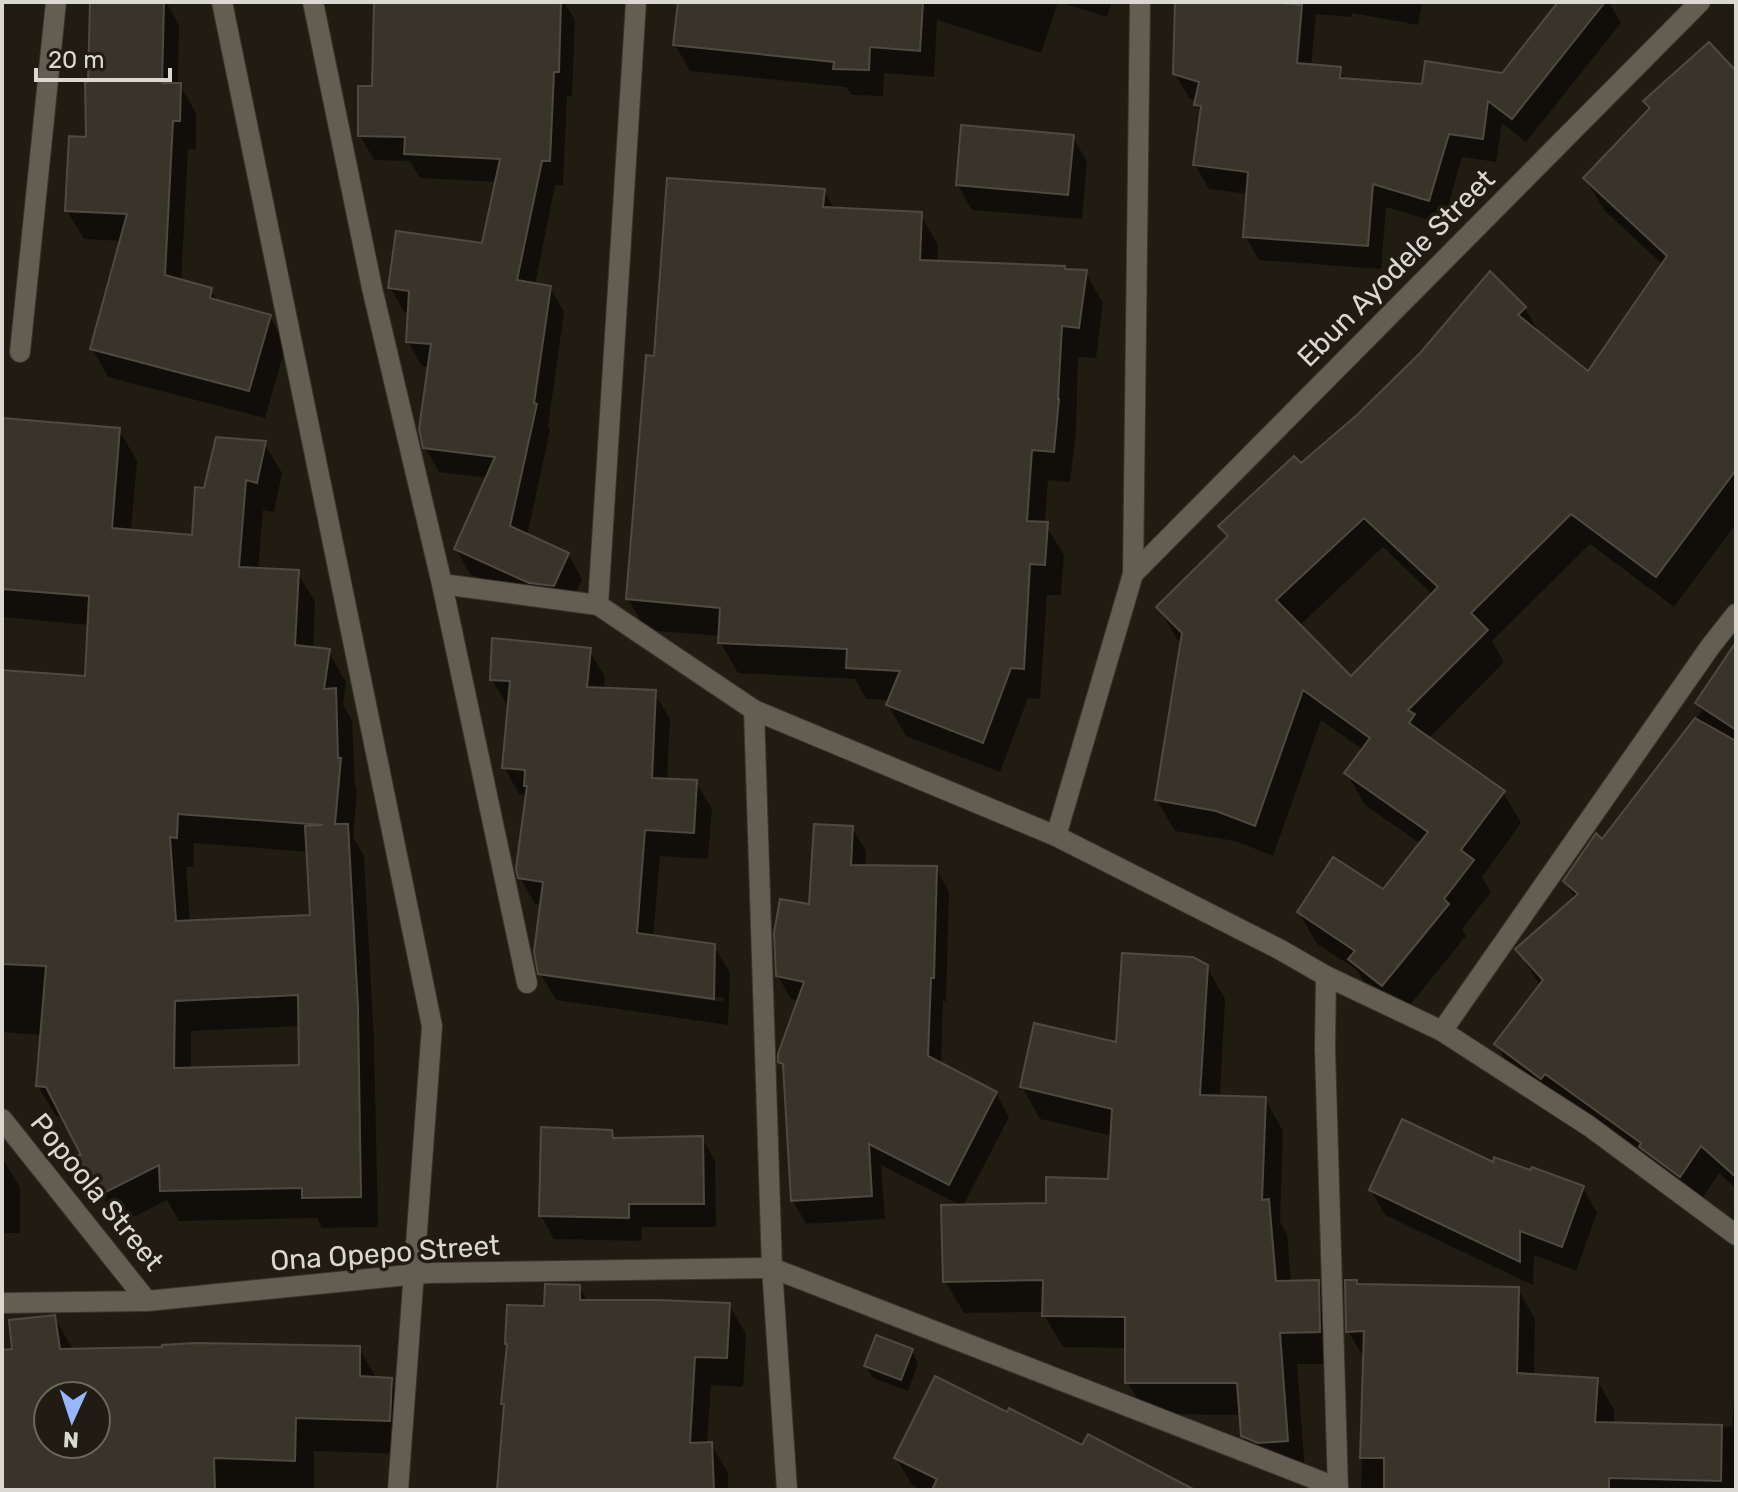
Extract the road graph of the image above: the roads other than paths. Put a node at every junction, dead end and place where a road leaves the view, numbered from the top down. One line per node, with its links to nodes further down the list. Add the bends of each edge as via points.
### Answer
1 (56, 2): 7 (street)
2 (222, 2): 20 (street, via 432,1026)
3 (313, 2): 9 (street, via 372,288)
4 (636, 2): 10 (street)
5 (1140, 2): 8 (street)
6 (1700, 2): 8 (street, Ebun Ayodele Street)
7 (20, 352)
8 (1133, 574): 13 (street)
9 (442, 584): 10 (street); 15 (street)
10 (598, 605): 12 (street)
11 (1736, 614): 16 (street)
12 (754, 710): 13 (street); 19 (street)
13 (1056, 836): 14 (street)
14 (1326, 976): 16 (street); 23 (street)
15 (527, 983)
16 (1442, 1031): 18 (street, via 1589,1126)
17 (2, 1119): 21 (street, Popoola Street)
18 (1736, 1235)
19 (772, 1268): 20 (street, Ona Opepo Street); 23 (street); 25 (street)
20 (421, 1274): 21 (street, Ona Opepo Street); 24 (street)
21 (147, 1301): 22 (street, Ona Opepo Street)
22 (2, 1303)
23 (1338, 1489)
24 (398, 1490)
25 (787, 1490)

